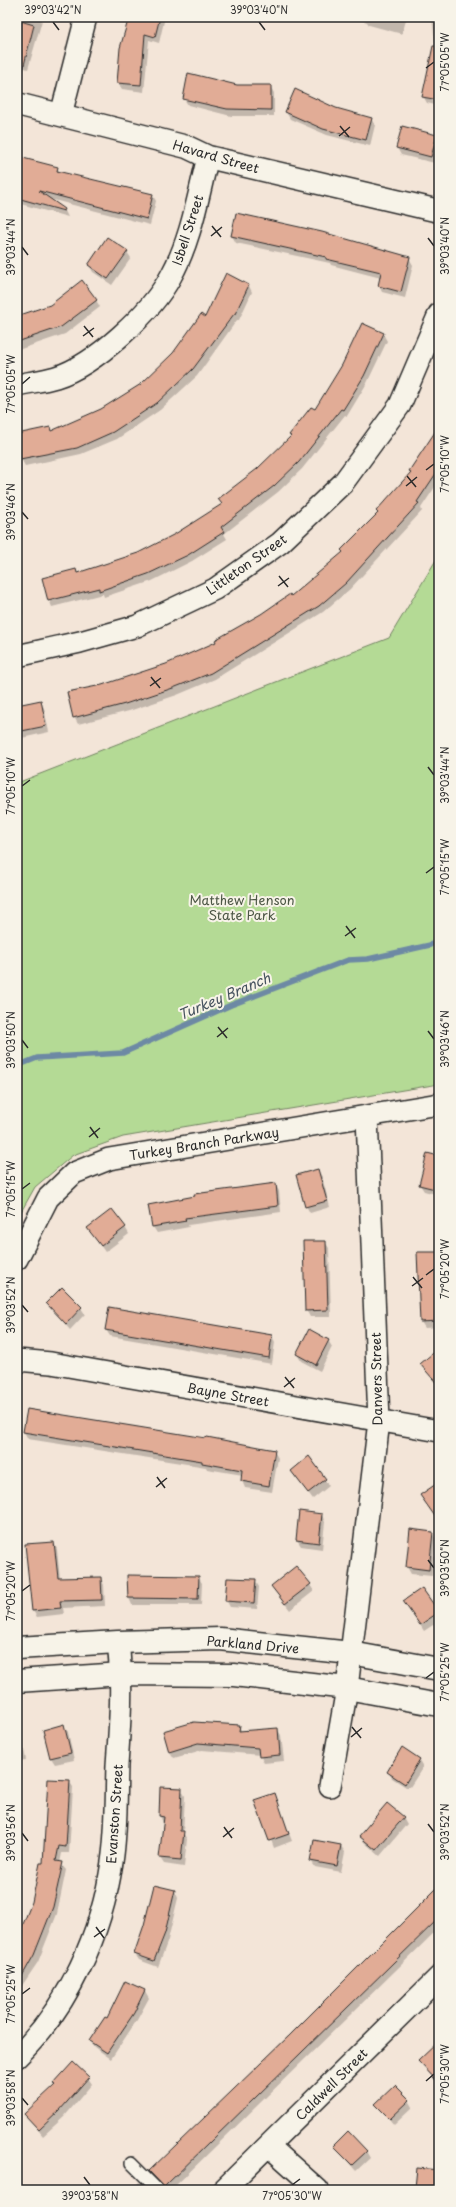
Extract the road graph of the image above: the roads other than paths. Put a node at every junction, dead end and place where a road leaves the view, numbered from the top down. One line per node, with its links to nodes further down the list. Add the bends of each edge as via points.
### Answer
1 (86, 17): 3 (street)
2 (17, 104): 3 (street, Havard Street)
3 (61, 115): 4 (street, Havard Street, via 187,147)
4 (208, 157): 5 (street, Havard Street); 7 (street, Isbell Street, via 188,234 171,276 147,311 100,354 57,377)
5 (439, 211)
6 (439, 314): 8 (street, Littleton Street, via 400,405 343,483 280,543 215,589 137,626)
7 (17, 385)
8 (17, 656)
9 (439, 1104): 10 (street, Turkey Branch Parkway)
10 (367, 1116): 11 (street, Turkey Branch Parkway, via 109,1158 74,1173 48,1198); 13 (street, Danvers Street)
11 (17, 1259)
12 (17, 1360): 13 (street, Bayne Street)
13 (379, 1421): 14 (street, Bayne Street); 17 (street, Danvers Street)
14 (439, 1430)
15 (118, 1642): 16 (street, Parkland Drive); 17 (street, Parkland Drive, via 220,1639); 19 (street, Evanston Street)
16 (17, 1648)
17 (351, 1653): 18 (street, Parkland Drive); 21 (street, Danvers Street)
18 (439, 1669)
19 (122, 1674): 20 (street); 21 (street, via 234,1675); 25 (street, Evanston Street, via 112,1862 96,1932 59,2005)
20 (17, 1681)
21 (347, 1688): 22 (street); 23 (street, Danvers Street)
22 (439, 1705)
23 (330, 1786)
24 (439, 1977): 26 (street, Caldwell Street)
25 (17, 2057)
26 (269, 2146): 29 (street, Caldwell Street); 30 (street)
27 (131, 2163): 28 (lane)
28 (158, 2190)
29 (223, 2190)
30 (318, 2190)

